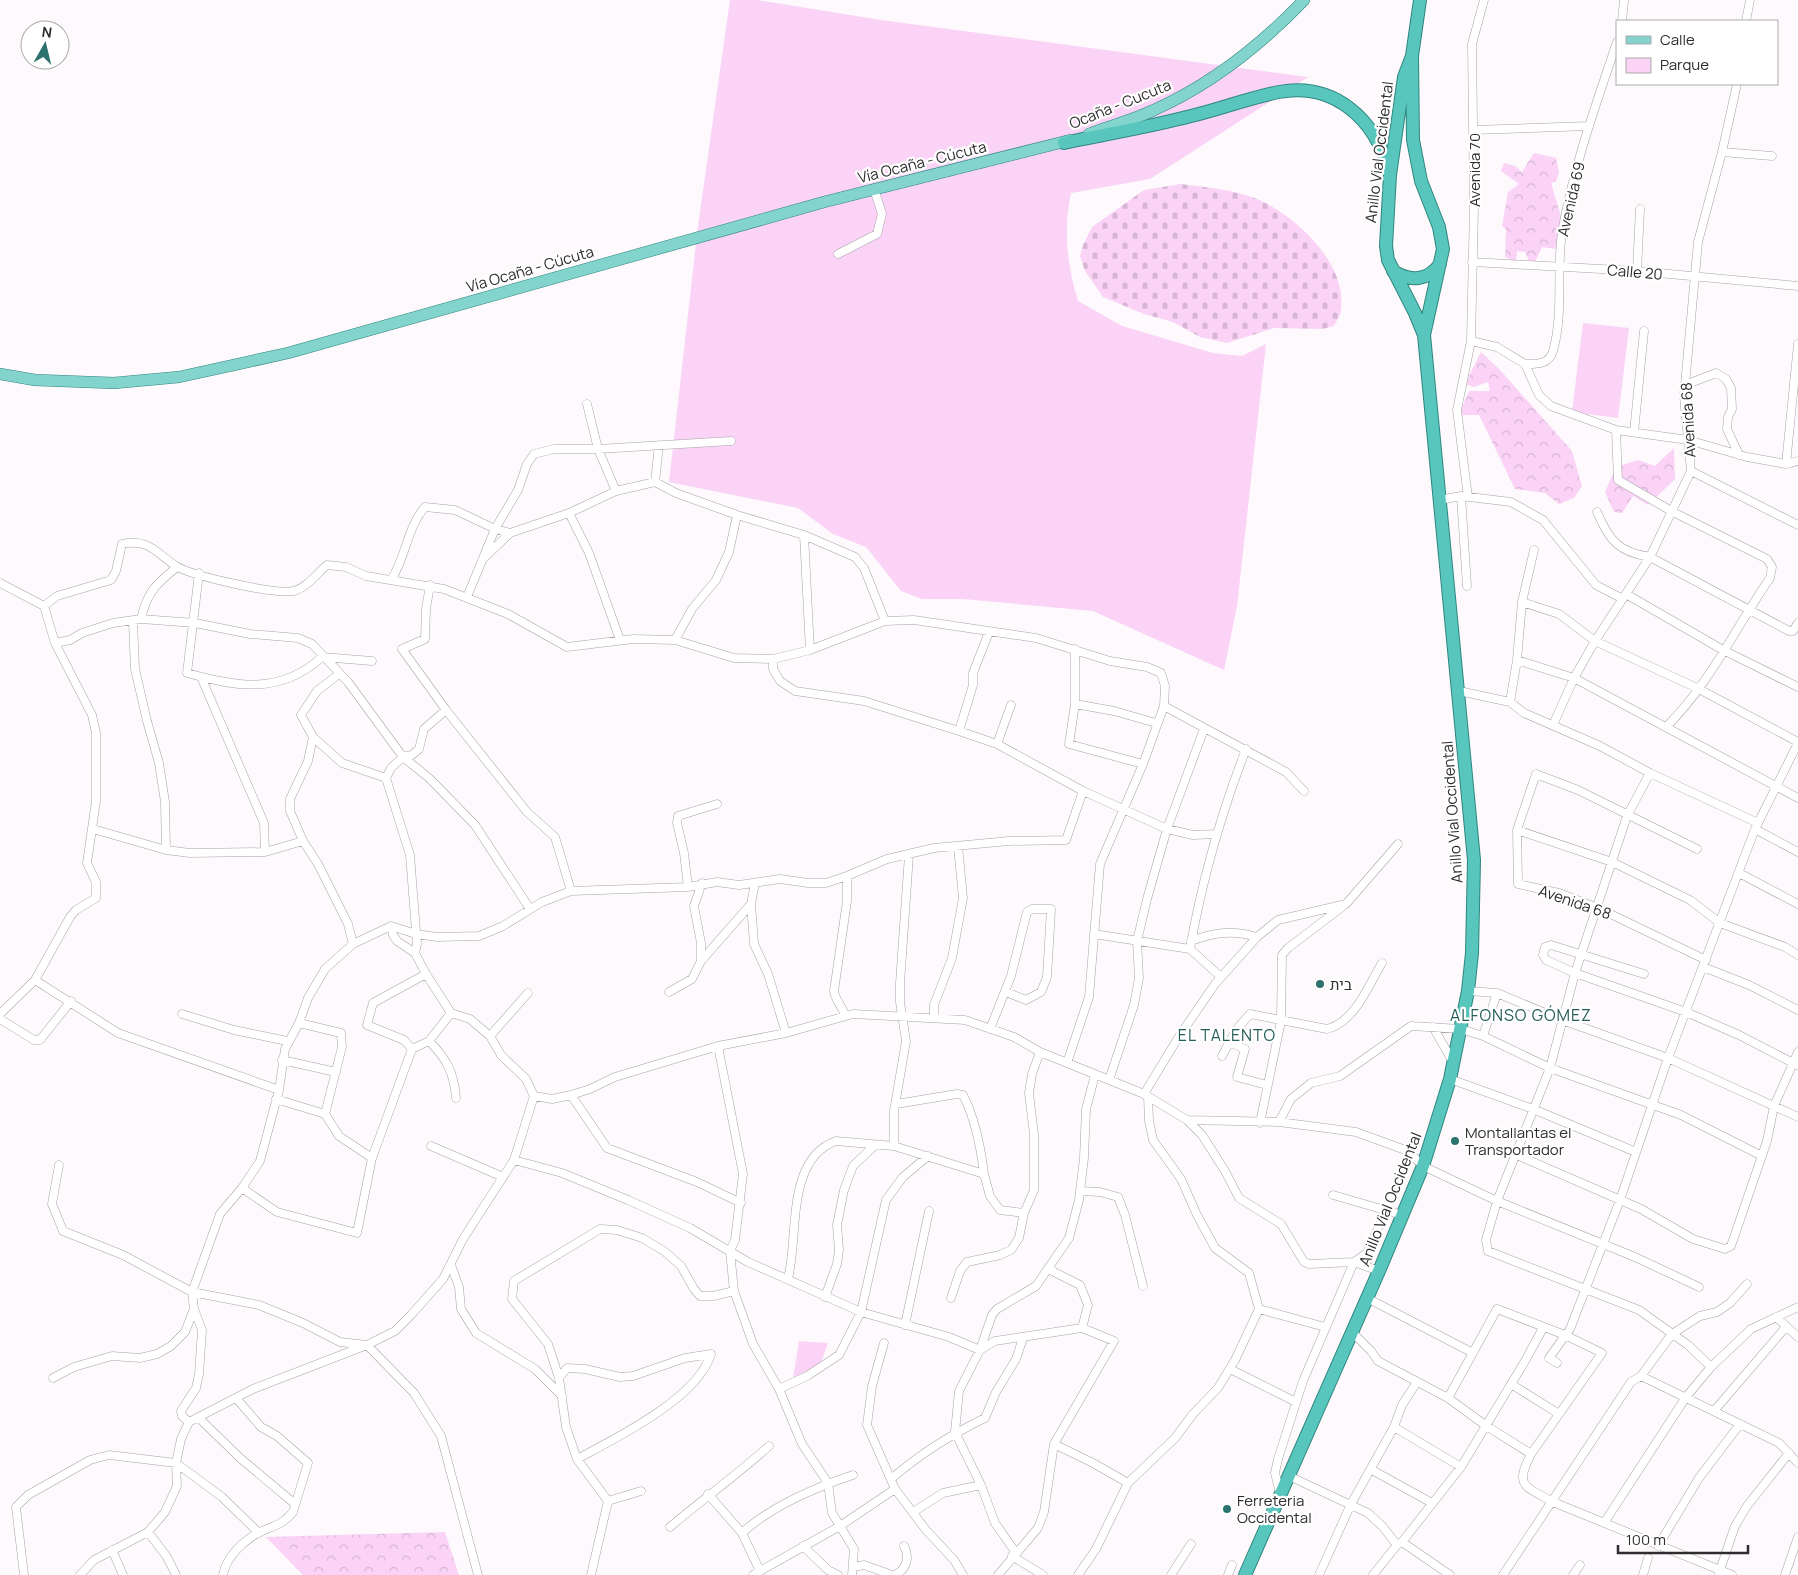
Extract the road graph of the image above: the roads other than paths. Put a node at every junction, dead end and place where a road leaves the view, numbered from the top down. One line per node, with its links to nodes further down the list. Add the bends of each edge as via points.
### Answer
1 (1304, 0): 13 (main road, Ocaña - Cucuta, via 1239,61 1204,84 1153,111)
2 (1420, 0): 9 (highway, Anillo Vial Occidental)
3 (1484, 0): 12 (street, Avenida 70, via 1473,38)
4 (1624, 0): 6 (street)
5 (1750, 0): 7 (street)
6 (1622, 20)
7 (1746, 20)
8 (1616, 45): 11 (street, Avenida 69)
9 (1412, 56): 16 (highway, Anillo Vial Occidental, via 1404,76); 20 (highway, Anillo Vial Occidental, via 1415,154 1421,182 1442,240)
10 (1738, 85): 14 (street, Avenida 68)
11 (1589, 126): 12 (street); 22 (street, Avenida 69, via 1562,234)
12 (1474, 130): 21 (street, Avenida 70)
13 (1064, 143): 16 (highway, via 1168,122 1280,92 1303,91 1324,95 1359,115 1383,148); 17 (main road, Vía Ocaña - Cúcuta)
14 (1722, 152): 15 (street); 25 (street, Avenida 68, via 1698,242)
15 (1772, 156)
16 (1390, 175): 23 (highway, Anillo Vial Occidental, via 1386,246)
17 (874, 189): 19 (street, via 882,214 877,234); 33 (main road, Vía Ocaña - Cúcuta, via 288,353 179,377 114,383 35,380)
18 (1640, 209): 24 (street)
19 (838, 254)
20 (1441, 262): 23 (highway, via 1428,275 1419,278 1401,276); 28 (highway, Anillo Vial Occidental)
21 (1472, 262): 22 (street, Calle 20); 29 (street, Avenida 70)
22 (1560, 266): 24 (street, Calle 20); 31 (street, Avenida 69, via 1553,352 1541,364)
23 (1393, 271): 28 (highway, Anillo Vial Occidental)
24 (1636, 271): 25 (street, Calle 20)
25 (1694, 277): 26 (street, Calle 20); 34 (street, Avenida 68)
26 (1798, 286)
27 (1644, 331): 37 (street)
28 (1424, 335): 49 (highway, Anillo Vial Occidental)
29 (1471, 341): 31 (street, via 1497,347); 48 (street, Avenida 70, via 1457,410)
30 (1798, 344): 32 (street)
31 (1524, 364): 36 (street, via 1539,395 1551,406)
32 (1797, 368): 44 (street)
33 (0, 374)
34 (1685, 385): 38 (street, Avenida 68); 42 (street, via 1716,373 1726,379 1733,399 1727,429)
35 (588, 404): 41 (street)
36 (1616, 430): 37 (street); 51 (street, via 1618,480)
37 (1634, 432): 38 (street)
38 (1688, 440): 42 (street); 45 (street, Avenida 68)
39 (731, 441): 40 (street)
40 (659, 444): 41 (street); 46 (street)
41 (598, 449): 47 (street); 55 (street, via 554,449 534,454)
42 (1739, 455): 44 (street)
43 (1798, 461): 44 (street)
44 (1786, 464)
45 (1691, 471): 51 (street, Avenida 68); 54 (street)
46 (655, 482): 47 (street); 53 (street)
47 (616, 491): 52 (street)
48 (1464, 496): 49 (street); 66 (street, Avenida 70); 67 (street, via 1511,502 1543,520 1596,585)
49 (1439, 500): 94 (highway, Anillo Vial Occidental)
50 (1597, 512): 59 (street, via 1607,536 1623,548)
51 (1673, 512): 59 (street, Avenida 68); 71 (street, via 1767,559 1772,567 1770,578)
52 (569, 513): 56 (street); 78 (street, via 589,552)
53 (737, 515): 57 (street); 79 (street, via 729,552 716,580 692,609)
54 (1798, 525)
55 (495, 529): 56 (street); 60 (street); 63 (street, via 455,510 425,507 418,515)
56 (510, 533): 60 (street)
57 (804, 534): 73 (street, via 855,557 864,568); 83 (street)
58 (1534, 550): 69 (street)
59 (1650, 557): 67 (street, Avenida 68); 71 (street)
60 (484, 558): 68 (street)
61 (177, 567): 62 (street); 70 (street, via 145,543 122,544 111,580 56,596); 72 (street, via 146,600)
62 (199, 574): 63 (street, via 232,583 292,591 305,587 327,565); 75 (street)
63 (391, 580): 65 (street)
64 (0, 583): 70 (street)
65 (430, 585): 68 (street); 99 (street, via 425,639 402,649)
66 (1467, 586)
67 (1624, 596): 80 (street, Avenida 68); 84 (street)
68 (467, 597): 78 (street, via 508,614 567,647)
69 (1522, 602): 80 (street, via 1558,614); 87 (street)
70 (44, 606): 81 (street)
71 (1748, 609): 76 (street, via 1788,631 1793,631); 84 (street)
72 (142, 619): 74 (street); 75 (street)
73 (885, 621): 77 (street, via 914,620); 83 (street)
74 (133, 622): 81 (street, via 113,623); 129 (street, via 135,668 165,802)
75 (194, 623): 85 (street, via 250,634 298,638 312,644); 90 (street, via 187,673)
76 (1798, 623)
77 (988, 632): 82 (street, via 1036,638); 104 (street, via 973,673 973,685)
78 (620, 640): 79 (street)
79 (674, 640): 86 (street, via 734,658)
80 (1595, 641): 91 (street, Avenida 68); 92 (street)
81 (55, 643): 121 (street, via 92,715 96,733 96,801)
82 (1075, 649): 96 (street); 98 (street, via 1161,673 1165,686)
83 (810, 650): 86 (street)
84 (1723, 650): 92 (street); 93 (street)
85 (322, 657): 88 (street); 89 (street); 90 (street, via 293,676 256,686)
86 (773, 659): 104 (street, via 773,669 780,681 795,690 864,701)
87 (1517, 660): 91 (street); 95 (street)
88 (372, 661)
89 (339, 674): 105 (street, via 317,691 301,715); 109 (street)
90 (201, 677): 130 (street, via 264,823)
91 (1574, 678): 101 (street, Avenida 68); 103 (street)
92 (1697, 688): 103 (street); 106 (street)
93 (1798, 688)
94 (1459, 691): 95 (street); 164 (highway, Anillo Vial Occidental, via 1474,860)
95 (1510, 702): 101 (street, via 1524,713)
96 (1075, 704): 100 (street); 110 (street, via 1069,744)
97 (1011, 705): 107 (street)
98 (1164, 706): 100 (street); 102 (street)
99 (446, 710): 109 (street, via 424,729 419,749); 139 (street, via 527,812 555,838)
100 (1156, 723): 110 (street)
101 (1553, 725): 111 (street)
102 (1204, 728): 108 (street); 122 (street)
103 (1666, 728): 113 (street)
104 (959, 731): 107 (street)
105 (313, 737): 112 (street, via 342,763); 125 (street, via 308,761 290,799 290,810)
106 (1798, 742): 113 (street)
107 (997, 744): 114 (street)
108 (1246, 749): 115 (street, via 1286,772); 124 (street)
109 (403, 757): 112 (street); 144 (street, via 474,825)
110 (1143, 764): 118 (street)
111 (1650, 773): 119 (street); 120 (street)
112 (386, 778): 147 (street, via 410,855)
113 (1776, 787): 116 (street); 120 (street)
114 (1083, 791): 118 (street); 127 (street, via 1066,840)
115 (1304, 792)
116 (1798, 798)
117 (717, 804): 138 (street, via 678,816)
118 (1124, 810): 122 (street); 148 (street, via 1100,864)
119 (1628, 816): 123 (street, Avenida 68, via 1578,790 1536,774); 128 (street); 133 (street)
120 (1756, 826): 131 (street); 134 (street)
121 (92, 828): 129 (street); 163 (street, via 87,863 96,882 96,898 70,917)
122 (1166, 828): 124 (street, via 1193,835); 150 (street)
123 (1517, 830): 133 (street); 143 (street, Avenida 68, via 1518,884 1559,893)
124 (1217, 834): 152 (street)
125 (303, 841): 130 (street); 151 (street, via 348,924)
126 (1398, 844): 141 (street)
127 (958, 846): 132 (street); 177 (street, via 963,898 952,958 934,1005)
128 (1697, 849)
129 (166, 850): 130 (street, via 190,853)
130 (265, 852)
131 (1798, 852)
132 (909, 855): 135 (street, via 887,859); 176 (street, via 900,984)
133 (1612, 862): 143 (street); 145 (street, via 1690,900)
134 (1739, 873): 142 (street); 145 (street)
135 (847, 876): 137 (street, via 826,883 780,879); 175 (street, via 847,901 834,991)
136 (702, 883): 137 (street); 138 (street); 156 (street, via 694,906)
137 (755, 883): 140 (street)
138 (688, 887): 139 (street)
139 (571, 891): 144 (street)
140 (752, 904): 156 (street); 185 (street, via 754,944 768,974)
141 (1346, 904): 149 (street, via 1278,920); 180 (street, via 1282,955)
142 (1798, 904)
143 (1598, 908): 154 (street); 158 (street, Avenida 68)
144 (530, 909): 147 (street, via 504,926 479,936)
145 (1720, 923): 155 (street); 158 (street)
146 (391, 926): 147 (street); 151 (street); 153 (street, via 397,941)
147 (416, 934): 153 (street)
148 (1094, 934): 150 (street); 198 (street, via 1089,997)
149 (1258, 937): 152 (street, via 1240,932 1218,932); 162 (street)
150 (1137, 941): 152 (street); 205 (street, via 1139,978 1134,1005)
151 (352, 944): 181 (street, via 325,969 308,998)
152 (1190, 945): 162 (street)
153 (415, 953): 160 (street)
154 (1582, 955): 159 (street); 159 (street, via 1551,945 1545,948 1543,955 1546,960); 161 (street)
155 (1798, 955)
156 (701, 961): 165 (street, via 692,979)
157 (1382, 963): 180 (street, via 1349,1016 1338,1026 1327,1028)
158 (1705, 964): 170 (street, Avenida 68); 171 (street)
159 (1575, 973): 171 (street); 179 (street)
160 (426, 974): 172 (street); 192 (street, via 373,1003 366,1025 404,1040)
161 (1644, 974)
162 (1221, 977): 210 (street, via 1178,1038)
163 (35, 980): 169 (street); 173 (street)
164 (1468, 991): 168 (street); 184 (highway, Anillo Vial Occidental)
165 (669, 992)
166 (1006, 992): 166 (street, via 1027,912 1051,909 1047,977 1041,992 1026,1000); 183 (street)
167 (528, 993): 186 (street)
168 (1497, 993): 179 (street); 187 (street)
169 (71, 1001): 178 (street, via 40,1040 34,1040); 207 (street, via 118,1034)
170 (1798, 1010)
171 (1686, 1012): 196 (street); 200 (street)
172 (451, 1013): 186 (street, via 470,1020); 189 (street)
173 (0, 1014)
174 (182, 1014): 188 (street, via 234,1030)
175 (845, 1016): 176 (street); 185 (street)
176 (902, 1016): 177 (street); 213 (street, via 906,1041)
177 (934, 1018): 183 (street, via 965,1020)
178 (0, 1019)
179 (1562, 1020): 196 (street); 201 (street)
180 (1280, 1021): 190 (street, via 1250,1014); 206 (street)
181 (299, 1023): 188 (street); 202 (street, via 341,1033 342,1047)
182 (1433, 1027): 184 (street); 199 (street); 221 (street, via 1411,1026 1340,1076 1311,1083 1291,1099)
183 (990, 1029): 193 (street, via 1014,1037)
184 (1461, 1029): 187 (street); 199 (highway, Anillo Vial Occidental)
185 (786, 1034): 191 (street)
186 (490, 1036): 209 (street, via 501,1055 526,1079)
187 (1483, 1036): 201 (street)
188 (287, 1041): 197 (street)
189 (429, 1041): 192 (street); 211 (street, via 445,1057)
190 (1229, 1042): 195 (street); 206 (street, via 1245,1049 1237,1077)
191 (718, 1046): 208 (street, via 615,1076); 240 (street, via 724,1088 740,1151 743,1174)
192 (412, 1048): 229 (street)
193 (1040, 1052): 198 (street); 243 (street, via 1029,1093 1035,1158 1034,1190)
194 (1798, 1052): 200 (street)
195 (1222, 1056)
196 (1668, 1058): 214 (street); 215 (street)
197 (282, 1060): 202 (street); 207 (street)
198 (1067, 1063): 203 (street)
199 (1454, 1064): 204 (highway, Anillo Vial Occidental)
200 (1796, 1065): 214 (street)
201 (1550, 1068): 215 (street); 216 (street)
202 (336, 1072): 217 (street)
203 (1095, 1075): 205 (street); 236 (street, via 1086,1109)
204 (1450, 1079): 216 (street); 232 (highway, Anillo Vial Occidental)
205 (1109, 1080): 210 (street)
206 (1266, 1085): 220 (street)
207 (279, 1090): 212 (street)
208 (571, 1095): 209 (street, via 552,1099); 240 (street, via 607,1148 697,1182)
209 (534, 1096): 230 (street)
210 (1146, 1096): 219 (street); 262 (street, via 1153,1140 1181,1179 1215,1248 1249,1273)
211 (456, 1098)
212 (276, 1099): 217 (street); 235 (street, via 260,1160)
213 (896, 1104): 224 (street); 233 (street, via 963,1095)
214 (1774, 1106): 218 (street); 228 (street)
215 (1653, 1107): 225 (street); 228 (street, via 1681,1115)
216 (1533, 1109): 225 (street); 226 (street)
217 (324, 1114): 229 (street, via 339,1136)
218 (1798, 1117)
219 (1187, 1120): 220 (street); 247 (street, via 1202,1136 1240,1198 1282,1224 1304,1262)
220 (1260, 1122): 221 (street)
221 (1279, 1122): 232 (street, via 1356,1132 1408,1151)
222 (875, 1145): 224 (street); 251 (street, via 836,1141 827,1144 809,1166 798,1196); 258 (street, via 853,1166 844,1190 837,1225 837,1264)
223 (431, 1146): 234 (street)
224 (894, 1146): 227 (street)
225 (1636, 1152): 238 (street)
226 (1517, 1155): 238 (street); 239 (street)
227 (928, 1156): 233 (street); 264 (street, via 903,1177 886,1200)
228 (1762, 1156): 238 (street, via 1731,1246 1725,1249 1693,1239)
229 (372, 1158): 235 (street, via 357,1233 277,1212)
230 (514, 1160): 234 (street); 246 (street, via 562,1173 628,1200 690,1228)
231 (59, 1165): 257 (street, via 52,1204 63,1231 123,1255)
232 (1423, 1166): 239 (street); 244 (highway, Anillo Vial Occidental)
233 (984, 1174): 243 (street, via 990,1196 1000,1210)
234 (503, 1177): 248 (street, via 463,1239)
235 (242, 1188): 257 (street, via 220,1214)
236 (1081, 1192): 249 (street, via 1069,1238); 253 (street, via 1100,1192 1118,1197)
237 (1333, 1195): 241 (street)
238 (1620, 1200): 245 (street)
239 (1497, 1201): 245 (street); 255 (street, via 1486,1240 1488,1251)
240 (740, 1203): 246 (street, via 735,1240)
241 (1386, 1210): 244 (street); 247 (street, via 1367,1253)
242 (929, 1211): 266 (street)
243 (1024, 1214): 259 (street, via 1019,1238 1011,1250 967,1262 960,1271)
244 (1402, 1215): 250 (highway, Anillo Vial Occidental)
245 (1602, 1245): 254 (street); 255 (street)
246 (730, 1251): 251 (street); 256 (street)
247 (1354, 1262): 250 (street); 267 (street)
248 (452, 1265): 277 (street, via 395,1331); 289 (street, via 461,1309 476,1334 535,1369)
249 (1048, 1269): 268 (street, via 1080,1285 1088,1305); 278 (street, via 1036,1286 997,1309)
250 (1379, 1271): 260 (highway, Anillo Vial Occidental)
251 (788, 1278): 258 (street)
252 (1747, 1284): 272 (street, via 1730,1303 1716,1312 1700,1316)
253 (1143, 1286)
254 (1699, 1287)
255 (1586, 1288): 272 (street, via 1639,1310); 273 (street)
256 (734, 1291): 285 (street, via 700,1296 681,1266 664,1251 642,1238 617,1230 600,1229 514,1281 512,1299 548,1344); 288 (street, via 753,1344)
257 (192, 1292): 263 (street); 277 (street, via 259,1305 340,1342)
258 (824, 1297): 264 (street)
259 (951, 1298)
260 (1367, 1298): 271 (highway, Anillo Vial Occidental); 279 (street)
261 (1798, 1307): 265 (street)
262 (1259, 1309): 267 (street); 282 (street)
263 (194, 1310): 284 (street, via 184,1332 171,1346 157,1354 140,1358 112,1356 74,1367); 297 (street, via 202,1338 196,1388 181,1411)
264 (861, 1312): 266 (street); 288 (street, via 839,1355 808,1376)
265 (1776, 1317): 270 (street); 281 (street, via 1751,1329)
266 (905, 1325): 278 (street, via 949,1337)
267 (1325, 1327): 293 (street)
268 (1082, 1328): 274 (street); 302 (street, via 1114,1341)
269 (1543, 1328): 273 (street); 279 (street, via 1497,1309); 287 (street)
270 (1786, 1328): 275 (street); 294 (street)
271 (1352, 1332): 286 (street, via 1378,1361); 312 (highway, Anillo Vial Occidental)
272 (1672, 1334): 281 (street); 283 (street)
273 (1565, 1335): 280 (street, via 1549,1358); 295 (street, via 1602,1353)
274 (1023, 1338): 278 (street, via 995,1341); 301 (street, via 1016,1360 996,1392 985,1418)
275 (1798, 1338)
276 (884, 1343): 313 (street, via 872,1386 867,1425)
277 (367, 1345): 291 (street); 354 (street, via 414,1393 441,1436)
278 (980, 1350): 301 (street, via 960,1390)
279 (1473, 1352): 292 (street)
280 (1557, 1363)
281 (1711, 1367): 290 (street)
282 (1230, 1369): 293 (street); 315 (street, via 1175,1438)
283 (1641, 1376): 290 (street); 322 (street, via 1631,1382)
284 (53, 1378)
285 (560, 1378): 289 (street); 306 (street, via 567,1368 620,1377 633,1376 685,1358 711,1354 708,1364 690,1385 644,1422)
286 (1417, 1382): 292 (street); 300 (street, via 1402,1405)
287 (1511, 1384): 295 (street); 299 (street)
288 (779, 1389): 314 (street, via 802,1444)
289 (562, 1396): 306 (street, via 566,1427)
290 (1686, 1397): 294 (street); 327 (street)
291 (236, 1398): 296 (street); 324 (street, via 261,1427 277,1436 308,1463)
292 (1448, 1398): 299 (street)
293 (1296, 1402): 319 (street, via 1274,1473)
294 (1714, 1411): 298 (street)
295 (1559, 1414): 305 (street)
296 (199, 1418): 297 (street); 324 (street)
297 (189, 1422): 308 (street)
298 (1740, 1424): 304 (street, via 1779,1443); 338 (street, via 1699,1478)
299 (1485, 1425): 305 (street); 309 (street)
300 (1394, 1427): 309 (street); 310 (street)
301 (955, 1432): 313 (street); 316 (street)
302 (1054, 1444): 315 (street); 340 (street, via 1044,1512 1038,1528)
303 (769, 1446): 320 (street)
304 (1789, 1453): 307 (street); 346 (street, via 1735,1526)
305 (1531, 1454): 322 (street, via 1522,1472 1522,1481)
306 (577, 1459): 321 (street)
307 (1798, 1462)
308 (176, 1463): 330 (street, via 177,1486 165,1512); 331 (street, via 222,1497); 349 (street, via 109,1455 90,1460 28,1495 16,1507)
309 (1461, 1467): 323 (street)
310 (1372, 1470): 323 (street); 325 (street)
311 (853, 1475): 314 (street)
312 (1288, 1476): 319 (highway, Anillo Vial Occidental); 325 (street)
313 (891, 1479): 317 (street)
314 (828, 1483): 328 (street, via 832,1513); 332 (street, via 757,1519)
315 (1128, 1483): 361 (street, via 1096,1549)
316 (981, 1485): 326 (street, via 943,1493); 340 (street, via 995,1523)
317 (895, 1489): 326 (street); 328 (street)
318 (641, 1491): 321 (street)
319 (1280, 1493): 347 (highway, Anillo Vial Occidental)
320 (708, 1494): 329 (street); 332 (street)
321 (608, 1500): 355 (street)
322 (1553, 1502): 327 (street); 366 (street)
323 (1432, 1503): 334 (street)
324 (295, 1504): 331 (street, via 288,1519)
325 (1351, 1504): 334 (street, via 1368,1513); 364 (street)
326 (913, 1512): 358 (street)
327 (1604, 1523): 338 (street)
328 (840, 1526): 336 (street); 344 (street, via 854,1550)
329 (670, 1527)
330 (148, 1532): 339 (street); 352 (street)
331 (258, 1533): 353 (street, via 234,1552)
332 (742, 1533): 345 (street)
333 (1798, 1537): 370 (street)
334 (1399, 1543): 348 (street); 365 (street)
335 (1191, 1544): 362 (street)
336 (803, 1546): 345 (street); 356 (street, via 828,1570)
337 (904, 1546): 357 (street, via 908,1553 906,1565)
338 (1658, 1546): 346 (street)
339 (112, 1550): 350 (street, via 94,1560); 351 (street)
340 (1014, 1555): 359 (street); 360 (street)
341 (1648, 1558): 368 (street)
342 (1232, 1565): 363 (street)
343 (1580, 1565): 367 (street)
344 (852, 1571): 357 (street, via 864,1565)
345 (756, 1573)
346 (1719, 1573): 369 (street)
347 (1249, 1574)
348 (1444, 1574)
349 (24, 1575)
350 (80, 1575)
351 (123, 1575)
352 (176, 1575)
353 (223, 1575)
354 (478, 1575)
355 (591, 1575)
356 (838, 1575)
357 (894, 1575)
358 (963, 1575)
359 (998, 1575)
360 (1043, 1575)
361 (1078, 1575)
362 (1172, 1575)
363 (1228, 1575)
364 (1319, 1575)
365 (1373, 1575)
366 (1503, 1575)
367 (1573, 1575)
368 (1642, 1575)
369 (1732, 1575)
370 (1785, 1575)

